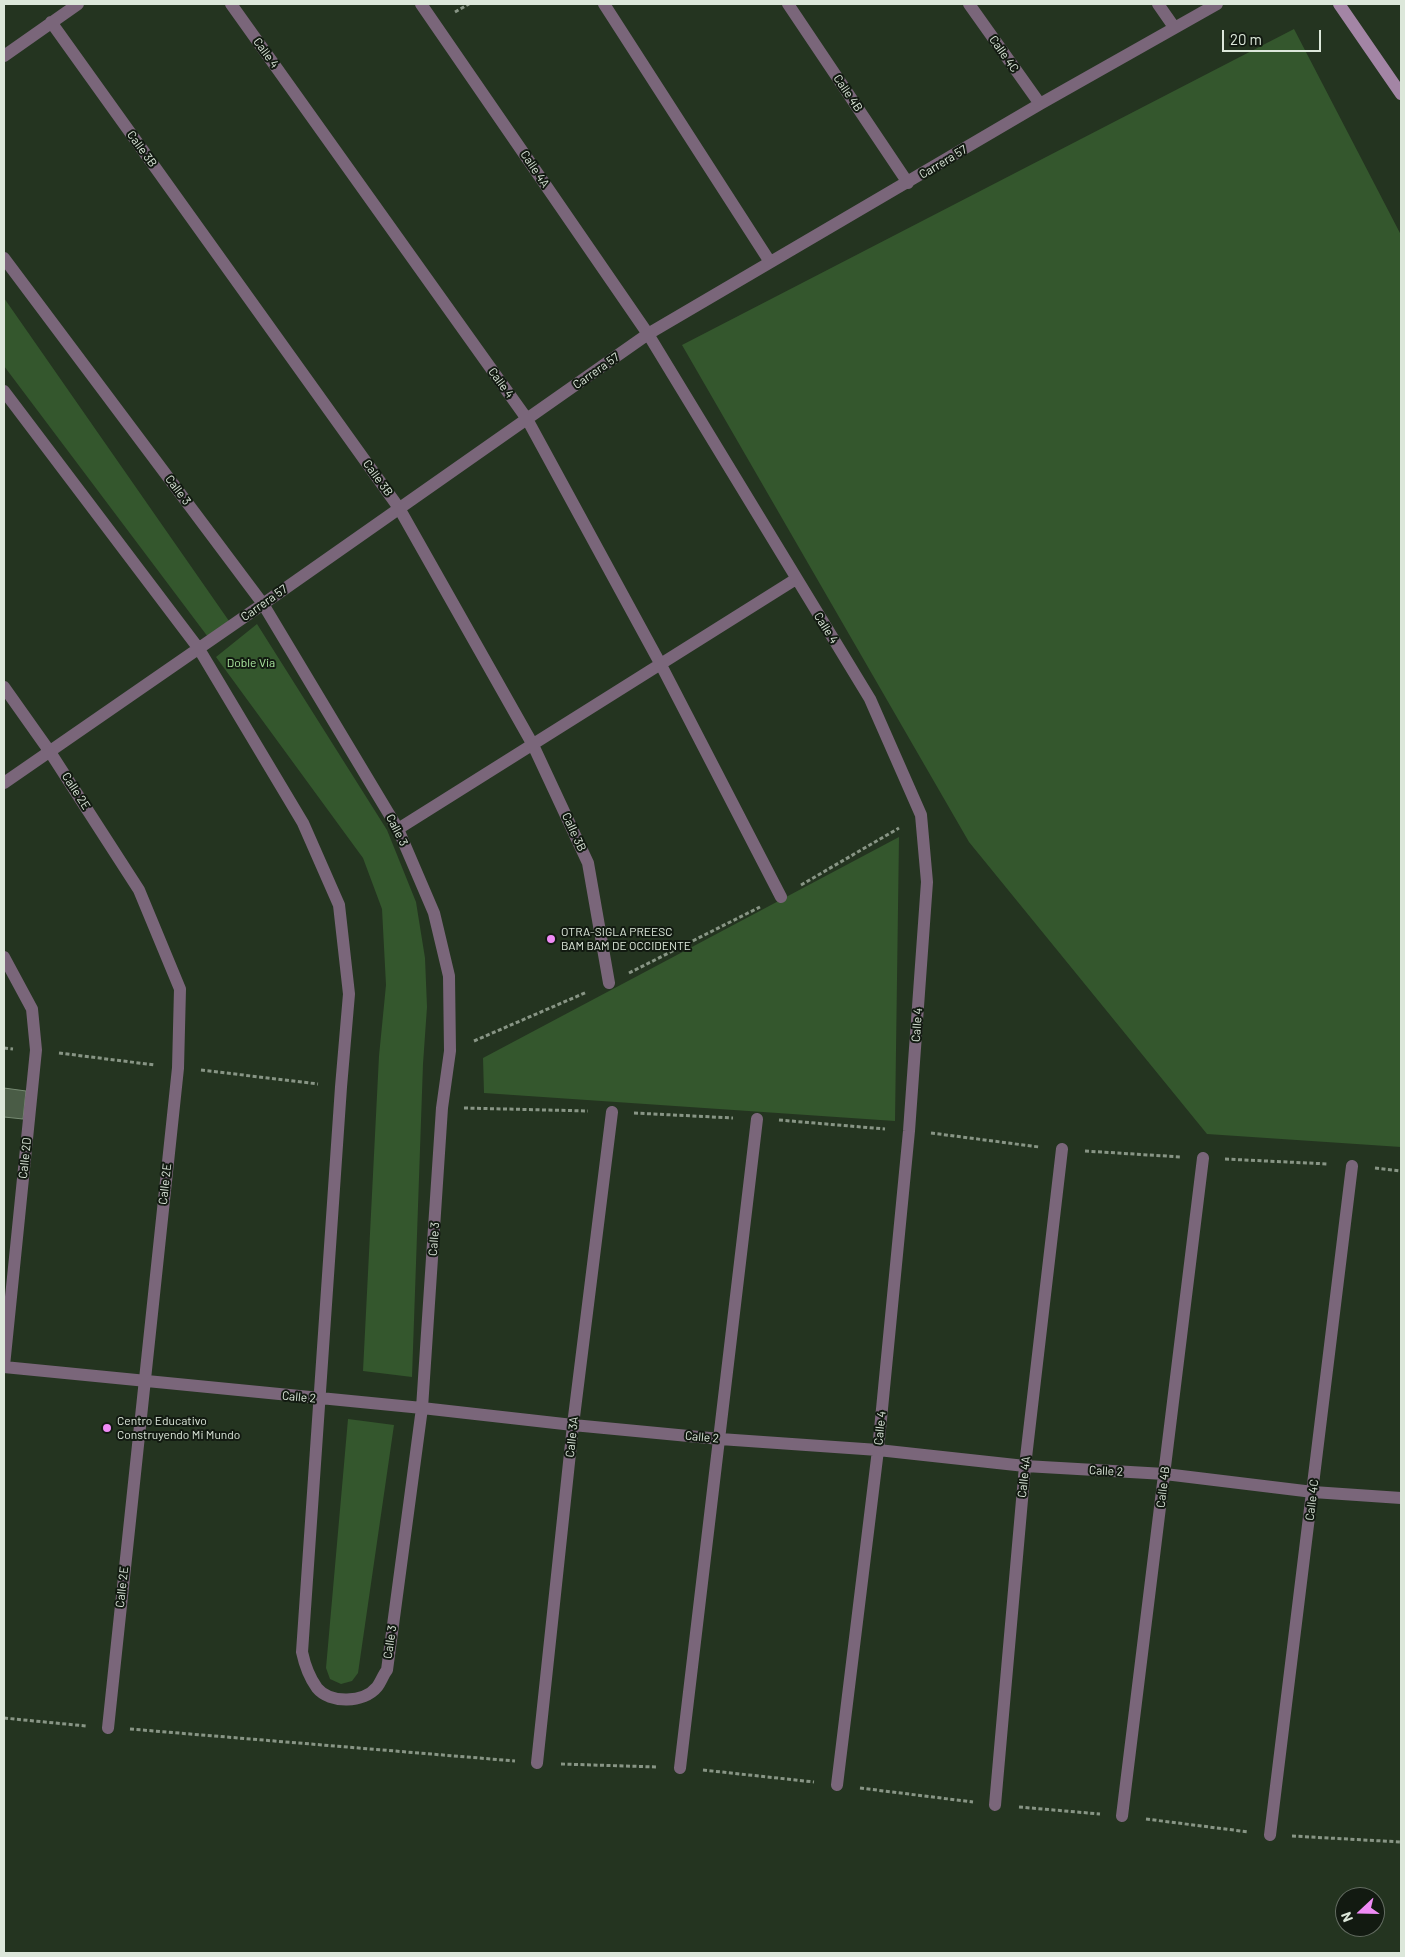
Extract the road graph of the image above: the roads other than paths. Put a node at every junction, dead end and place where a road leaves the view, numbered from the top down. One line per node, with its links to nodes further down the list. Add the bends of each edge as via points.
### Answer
1 (78, 4): 10 (street)
2 (230, 4): 20 (street, Calle 4)
3 (421, 4): 18 (street, Calle 4A)
4 (604, 4): 17 (street)
5 (788, 4): 15 (street, Calle 4B)
6 (969, 4): 14 (street, Calle 4C)
7 (1158, 4): 11 (street)
8 (1217, 4): 11 (street, Carrera 57)
9 (1339, 4): 13 (main road)
10 (51, 22): 12 (street); 21 (street, Calle 3B)
11 (1174, 27): 14 (street, Carrera 57)
12 (4, 56)
13 (1401, 94)
14 (1040, 104): 15 (street, Carrera 57)
15 (908, 183): 17 (street, Carrera 57)
16 (4, 258): 23 (street, Calle 3)
17 (770, 262): 18 (street, Carrera 57)
18 (648, 334): 20 (street, Carrera 57); 22 (street, Calle 4)
19 (4, 391): 24 (street, Calle 3)
20 (527, 419): 21 (street, Carrera 57); 25 (street, Calle 4)
21 (399, 508): 23 (street, Carrera 57); 27 (street, Calle 3B)
22 (796, 579): 25 (street); 45 (street, Calle 4, via 870,699 921,815 926,892 909,1131)
23 (264, 604): 24 (street, Carrera 57); 30 (street, Calle 3)
24 (199, 649): 28 (street, Carrera 57); 41 (street, Calle 3, via 303,823 340,905 350,994 340,1087)
25 (661, 665): 27 (street); 31 (street, Calle 4)
26 (4, 687): 28 (street, Calle 2E)
27 (533, 745): 30 (street); 33 (street, Calle 3B, via 588,863)
28 (50, 752): 29 (street, Carrera 57); 40 (street, Calle 2E, via 139,890 180,989 178,1068)
29 (4, 783)
30 (398, 830): 42 (street, Calle 3, via 434,913 449,976 450,1051 442,1108)
31 (781, 897)
32 (4, 957): 39 (street, Calle 2D, via 32,1009 36,1050)
33 (609, 983)
34 (612, 1112): 43 (street, Calle 3A)
35 (757, 1119): 44 (street)
36 (1062, 1150): 46 (street, Calle 4A)
37 (1203, 1158): 47 (street, Calle 4B)
38 (1352, 1166): 48 (street, Calle 4C)
39 (4, 1366): 40 (street, Calle 2)
40 (144, 1382): 41 (street, Calle 2); 50 (street, Calle 2E)
41 (320, 1398): 42 (street, Calle 2); 42 (street, Calle 3, via 302,1652 307,1671 319,1690 340,1700 356,1700 376,1689 387,1670)
42 (422, 1408): 43 (street, Calle 2)
43 (573, 1425): 44 (street, Calle 2); 51 (street, Calle 3A)
44 (720, 1439): 45 (street, Calle 2); 52 (street)
45 (878, 1450): 46 (street, Calle 2); 53 (street, Calle 4)
46 (1025, 1466): 47 (street, Calle 2); 54 (street, Calle 4A)
47 (1165, 1474): 48 (street, Calle 2); 55 (street, Calle 4B)
48 (1313, 1492): 49 (street, Calle 2); 56 (street, Calle 4C)
49 (1401, 1498)
50 (108, 1728)
51 (537, 1763)
52 (680, 1768)
53 (837, 1785)
54 (995, 1805)
55 (1122, 1816)
56 (1270, 1835)

